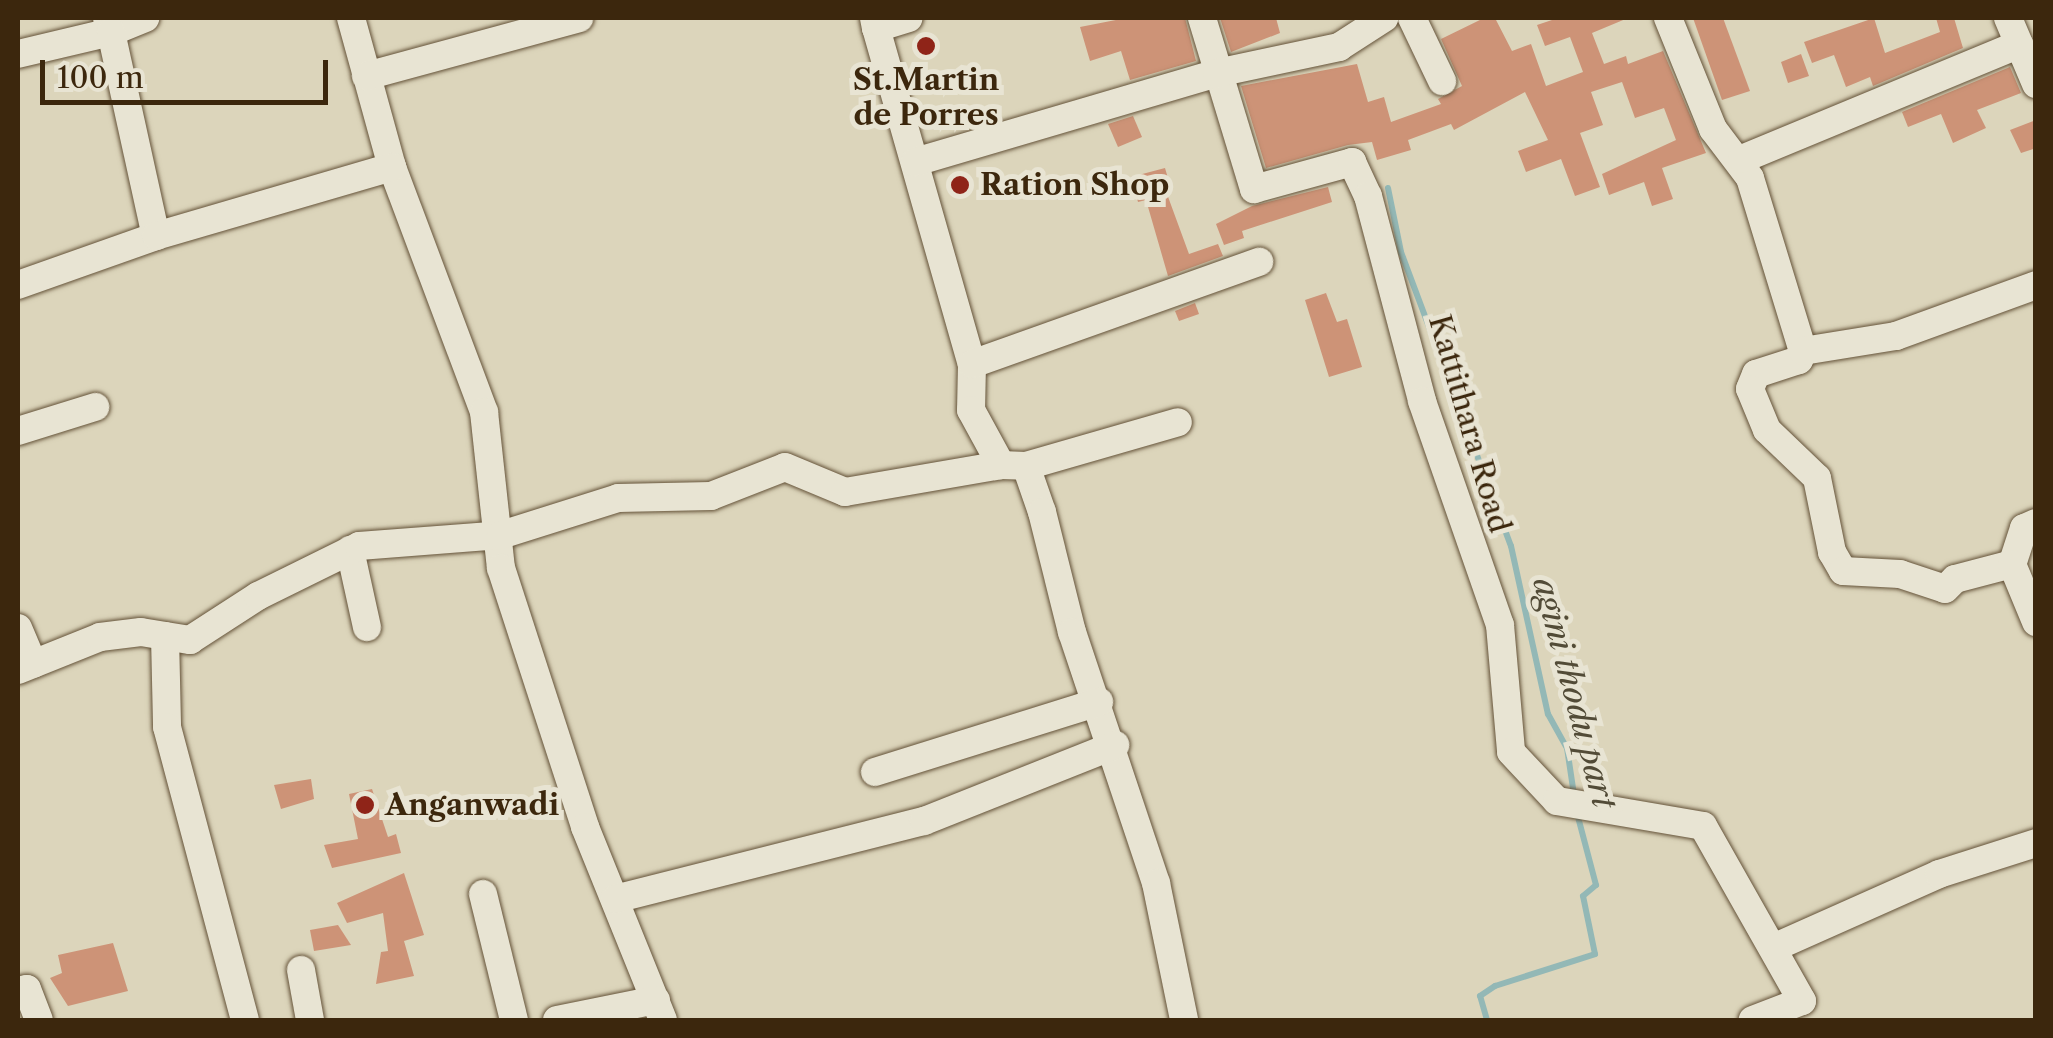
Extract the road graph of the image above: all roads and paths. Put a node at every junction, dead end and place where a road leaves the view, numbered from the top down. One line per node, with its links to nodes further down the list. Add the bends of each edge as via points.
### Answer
1 (145, 18): 10 (street)
2 (351, 18): 14 (street)
3 (579, 18): 14 (street)
4 (908, 18): 9 (street)
5 (1202, 18): 13 (street, Kattithara Road)
6 (1384, 18): 13 (street, via 1339,47)
7 (1412, 18): 15 (street)
8 (1668, 18): 17 (street, via 1713,129)
9 (875, 23): 18 (street)
10 (109, 25): 12 (street); 20 (street)
11 (2013, 30): 16 (street); 17 (street)
12 (18, 54)
13 (1217, 73): 18 (street); 45 (street, Kattithara Road, via 1254,189 1352,162 1368,196 1422,401 1500,625 1511,752 1557,800 1703,826)
14 (366, 76): 19 (street)
15 (1442, 80)
16 (2036, 84)
17 (1742, 159): 24 (street)
18 (915, 162): 25 (street)
19 (392, 167): 20 (street); 31 (street, via 484,412)
20 (156, 236): 22 (street)
21 (1258, 262): 25 (street)
22 (18, 285)
23 (2036, 285): 24 (street, via 1896,336)
24 (1803, 351): 33 (street, via 1799,360 1756,374 1750,388 1767,430 1818,478 1832,552 1843,571 1900,574 1945,588 1955,579)
25 (972, 364): 29 (street, via 971,410)
26 (95, 407): 28 (street)
27 (1178, 422): 29 (street)
28 (18, 431)
29 (1014, 465): 31 (street, via 845,492 785,467 766,469 711,496 618,498); 39 (street)
30 (2036, 523): 33 (street, via 2024,528)
31 (501, 535): 32 (street); 44 (street, via 502,568 584,827)
32 (350, 550): 35 (street); 37 (street, via 258,596 190,640)
33 (2012, 564): 34 (street)
34 (2036, 622)
35 (367, 627)
36 (18, 628): 38 (street)
37 (165, 636): 38 (street, via 100,637); 50 (street, via 167,727)
38 (25, 667)
39 (1098, 702): 40 (street); 41 (street)
40 (1115, 746): 44 (street, via 924,821); 54 (street, via 1156,883)
41 (875, 772)
42 (2036, 844): 45 (street, via 1939,874)
43 (483, 894): 52 (street)
44 (615, 899): 48 (street)
45 (1773, 948): 55 (street, via 1802,1002)
46 (301, 970): 51 (street)
47 (18, 990): 49 (street, via 27,989)
48 (659, 1010): 53 (street)
49 (39, 1020)
50 (245, 1020)
51 (310, 1020)
52 (514, 1020)
53 (557, 1020)
54 (1184, 1020)
55 (1753, 1020)

